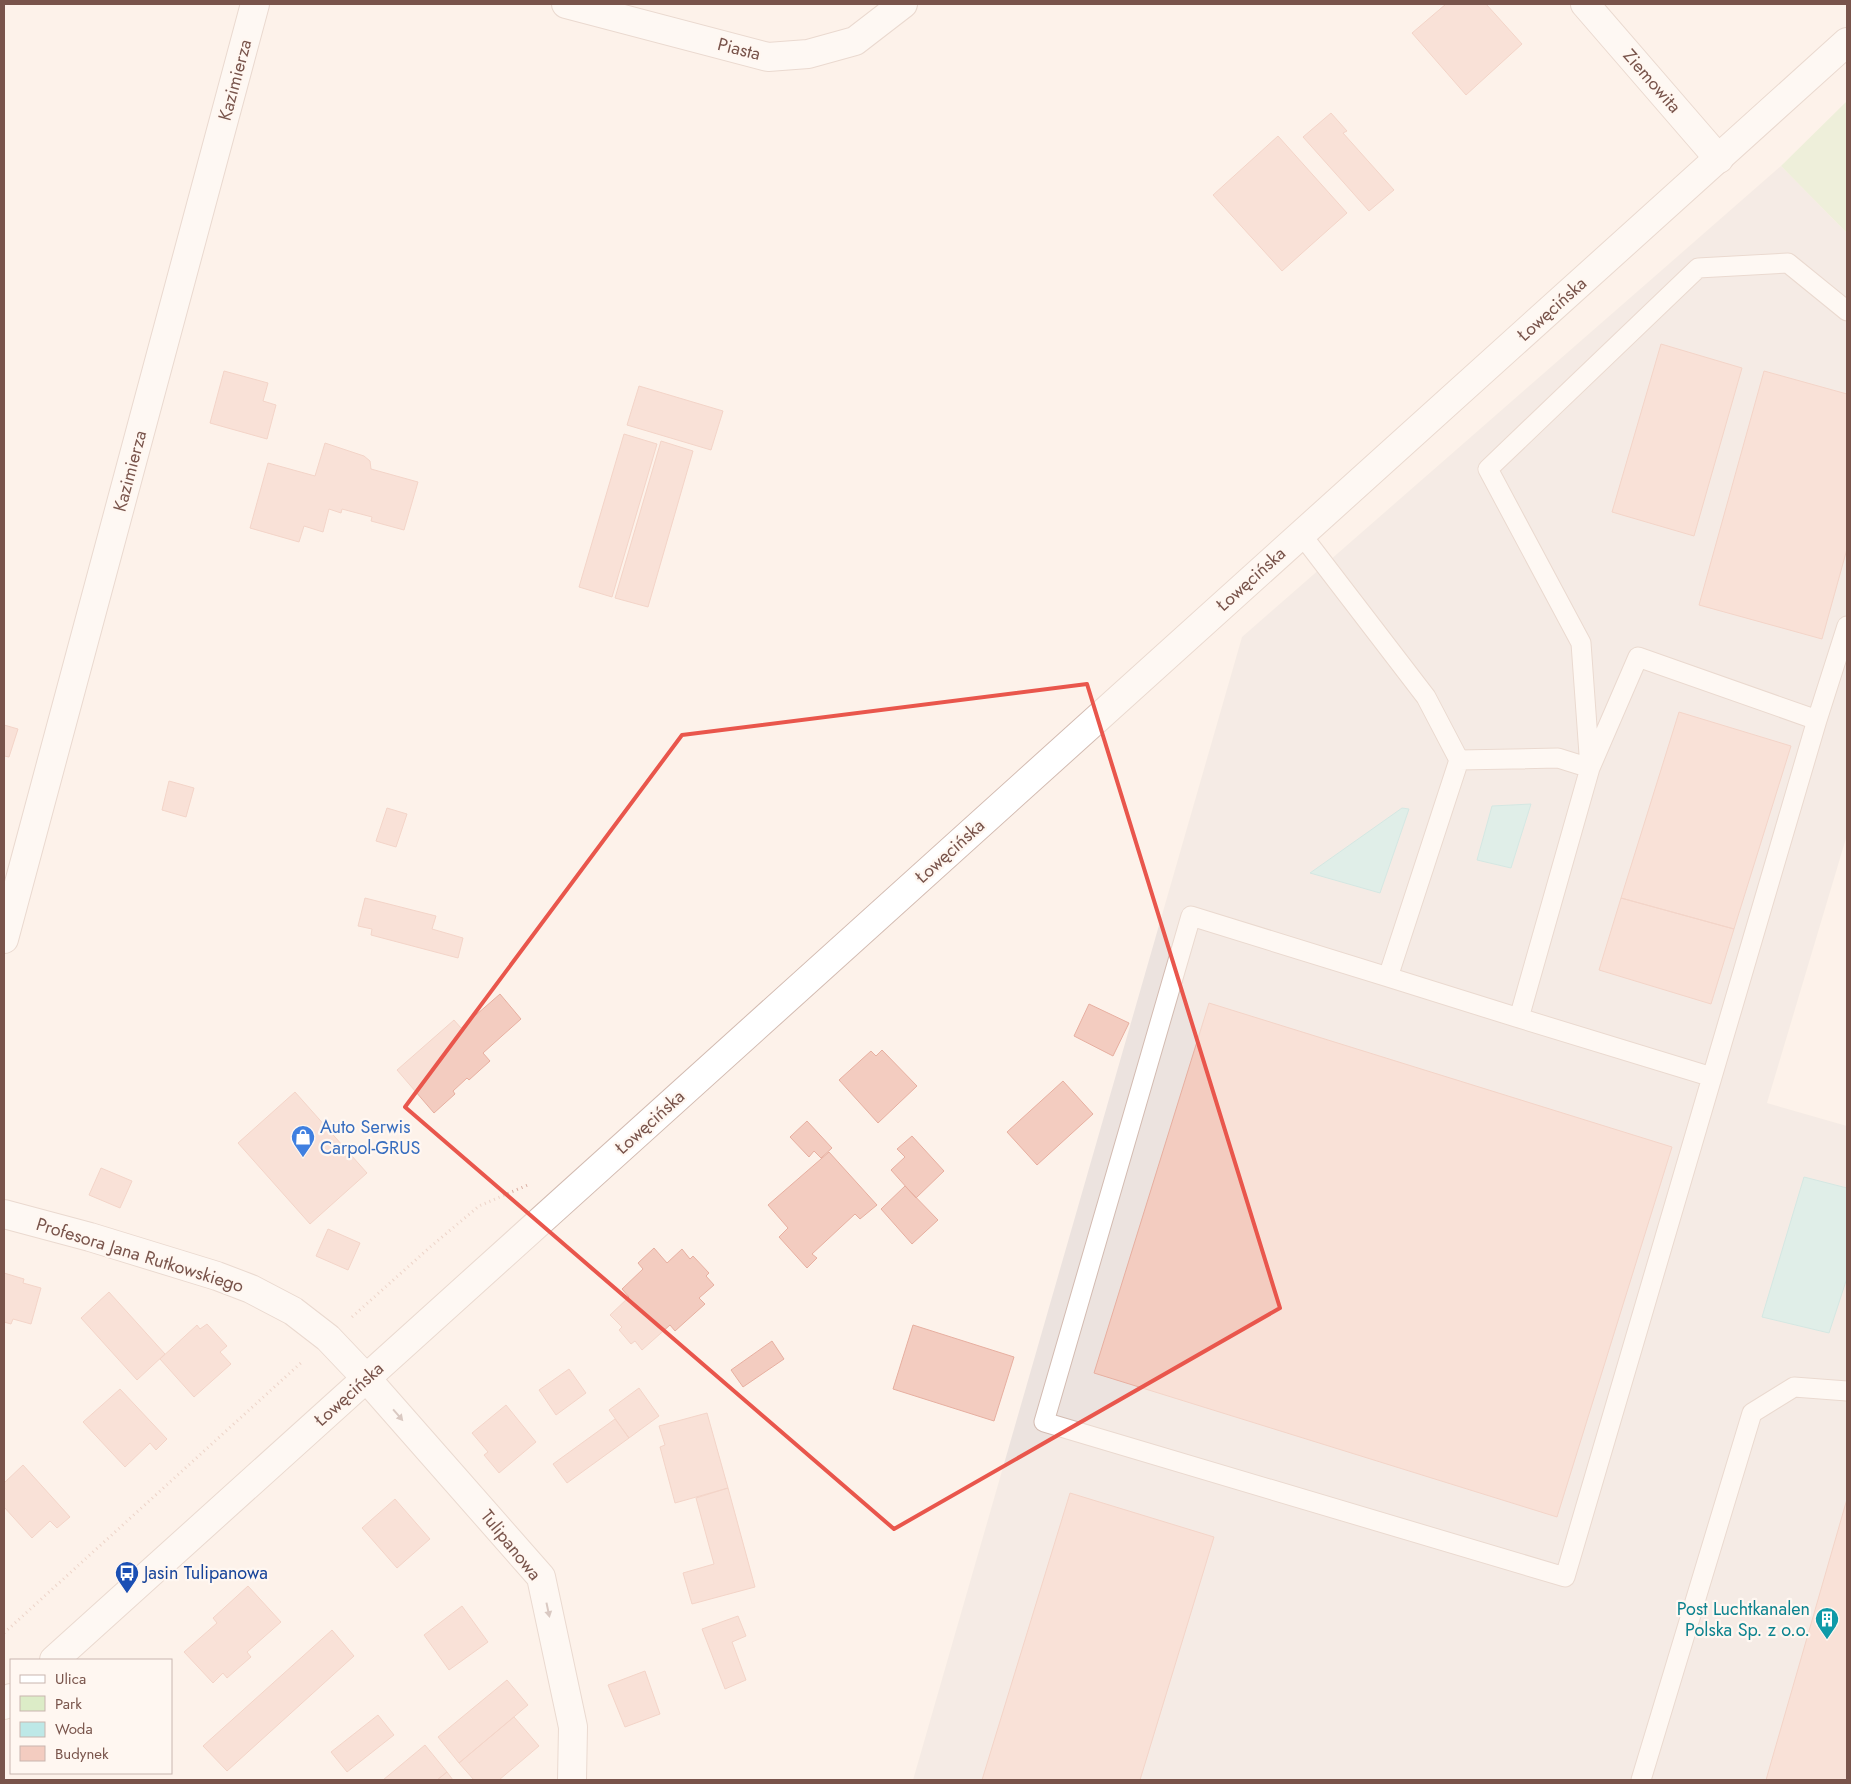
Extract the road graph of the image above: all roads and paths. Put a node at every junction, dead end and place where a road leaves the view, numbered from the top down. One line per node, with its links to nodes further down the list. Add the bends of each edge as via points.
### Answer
1 (255, 4): 13 (street, Kazimierza)
2 (566, 4): 3 (street, Piasta, via 768,57 808,54 855,41)
3 (903, 4)
4 (1585, 4): 6 (street, Ziemowita)
5 (1847, 42): 6 (street, Łowęcińska)
6 (1720, 159): 8 (street, Łowęcińska)
7 (1847, 311): 12 (lane, via 1788,263 1698,268 1488,469 1581,643)
8 (1301, 534): 11 (lane, via 1426,697); 18 (street, Łowęcińska)
9 (1847, 626): 10 (lane)
10 (1817, 720): 12 (lane, via 1638,657); 16 (lane)
11 (1459, 760): 12 (lane, via 1558,758); 14 (lane)
12 (1590, 768): 15 (lane)
13 (4, 939)
14 (1388, 977): 15 (lane); 16 (lane, via 1191,916 1044,1422 1565,1577)
15 (1519, 1018): 16 (lane)
16 (1712, 1078)
17 (4, 1214): 18 (street, Profesora Jana Rutkowskiego, via 90,1237 252,1289 293,1310 328,1338)
18 (366, 1378): 20 (street, Łowęcińska); 21 (street, Tulipanowa, one-way to 21, via 541,1577 573,1727)
19 (1847, 1391): 22 (lane, via 1794,1387 1752,1413)
20 (55, 1659)
21 (572, 1780)
22 (1641, 1780)

